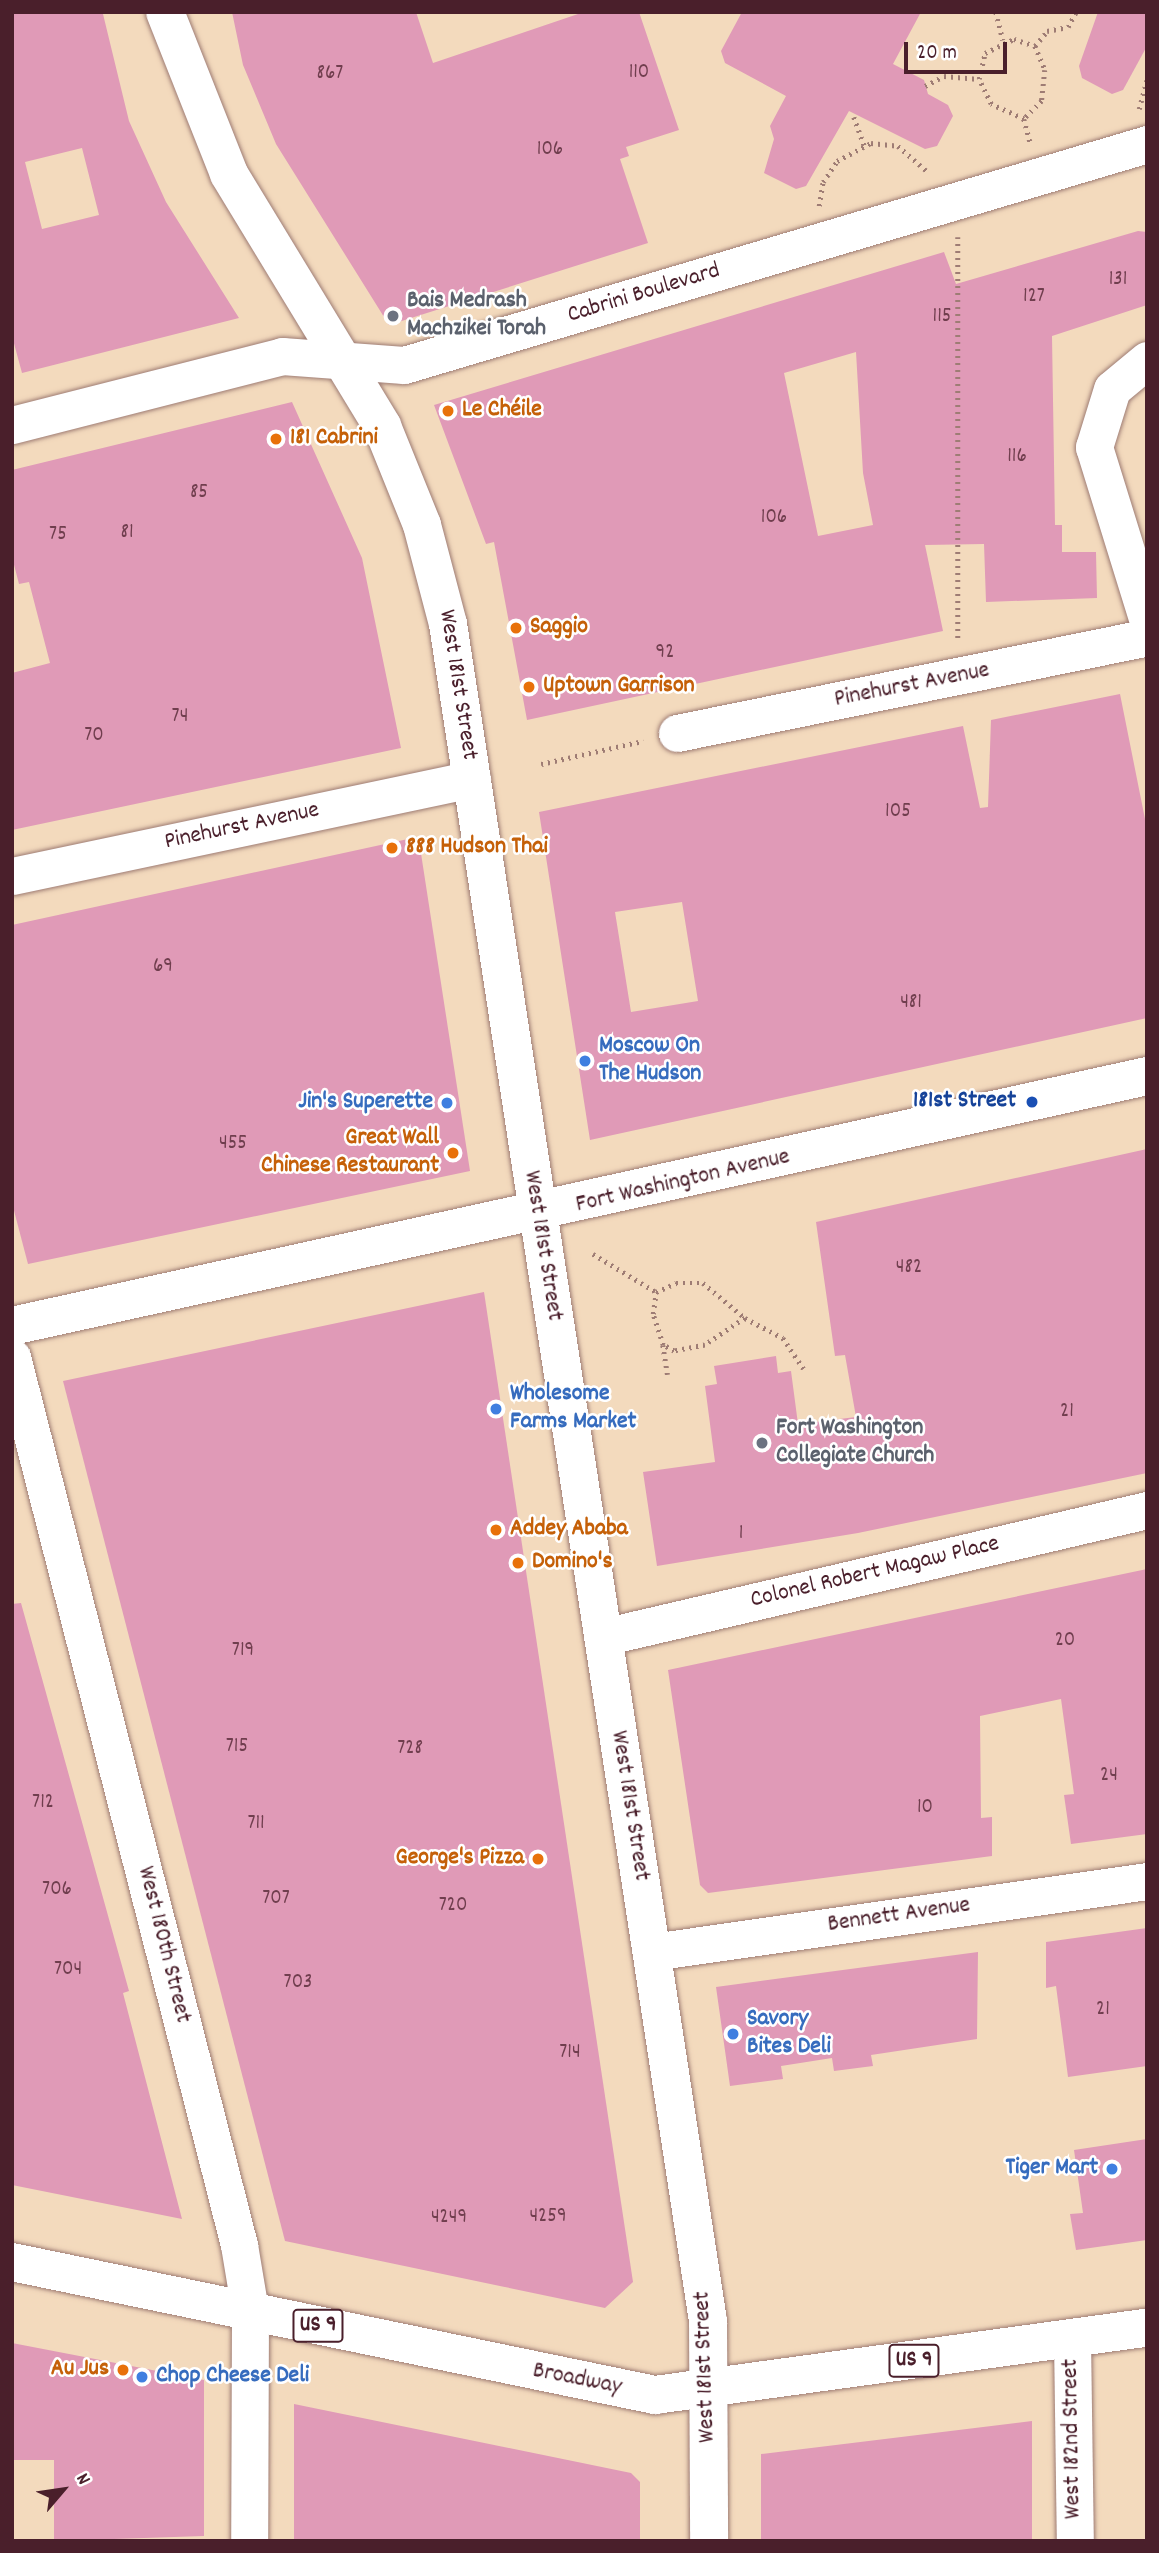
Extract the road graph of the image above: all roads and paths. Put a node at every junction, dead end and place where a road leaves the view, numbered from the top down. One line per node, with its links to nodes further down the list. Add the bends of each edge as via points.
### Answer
1 (165, 12): 17 (main road, West 181st Street, via 223,163)
2 (996, 12): 4 (path)
3 (1076, 12): 5 (path, via 1068,27 1047,31)
4 (1003, 40): 5 (path); 6 (path, via 985,54)
5 (1035, 46): 10 (path, via 1045,85 1042,101)
6 (979, 79): 8 (path, via 944,76); 10 (path, via 996,109)
7 (1147, 80): 11 (path)
8 (925, 86)
9 (854, 117): 12 (path)
10 (1024, 119): 13 (path)
11 (1142, 130): 17 (street, Cabrini Boulevard, via 404,365)
12 (864, 145): 14 (path, via 898,146); 15 (path, via 837,161 823,182)
13 (1031, 147)
14 (932, 176)
15 (818, 210)
16 (958, 232): 22 (path)
17 (345, 359): 19 (street, Cabrini Boulevard, via 282,356); 25 (main road, West 181st Street, via 392,447 429,546 448,624)
18 (1147, 360): 20 (street, via 1112,389 1094,447)
19 (12, 425)
20 (1147, 618)
21 (1147, 638): 23 (street, Pinehurst Avenue)
22 (958, 642)
23 (660, 737): 24 (path)
24 (541, 764)
25 (472, 779): 26 (street, Pinehurst Avenue); 28 (main road, West 181st Street)
26 (12, 876)
27 (1147, 1076): 28 (main road, Fort Washington Avenue)
28 (537, 1215): 32 (main road, Fort Washington Avenue); 38 (main road, West 181st Street)
29 (593, 1254): 30 (path)
30 (656, 1292): 31 (path, via 676,1283 703,1283); 33 (path, via 653,1314)
31 (745, 1318): 33 (path, via 705,1345 674,1351); 35 (path, via 783,1338)
32 (12, 1326)
33 (663, 1345): 36 (path)
34 (12, 1357): 42 (street, West 180th Street, via 239,2245)
35 (804, 1369)
36 (668, 1375)
37 (1147, 1510): 38 (street, Colonel Robert Magaw Place)
38 (603, 1637): 40 (main road, West 181st Street)
39 (1147, 1881): 40 (street, Bennett Avenue)
40 (652, 1952): 45 (main road, West 181st Street, via 708,2321)
41 (12, 2262): 42 (main road, Broadway / US 9)
42 (250, 2311): 45 (main road, Broadway / US 9, via 655,2395); 46 (street, West 180th Street)
43 (1147, 2328): 44 (main road, Broadway / US 9)
44 (1072, 2338): 45 (main road, Broadway / US 9); 48 (street, West 182nd Street)
45 (710, 2391): 47 (main road, West 181st Street)
46 (249, 2541)
47 (709, 2541)
48 (1075, 2541)

